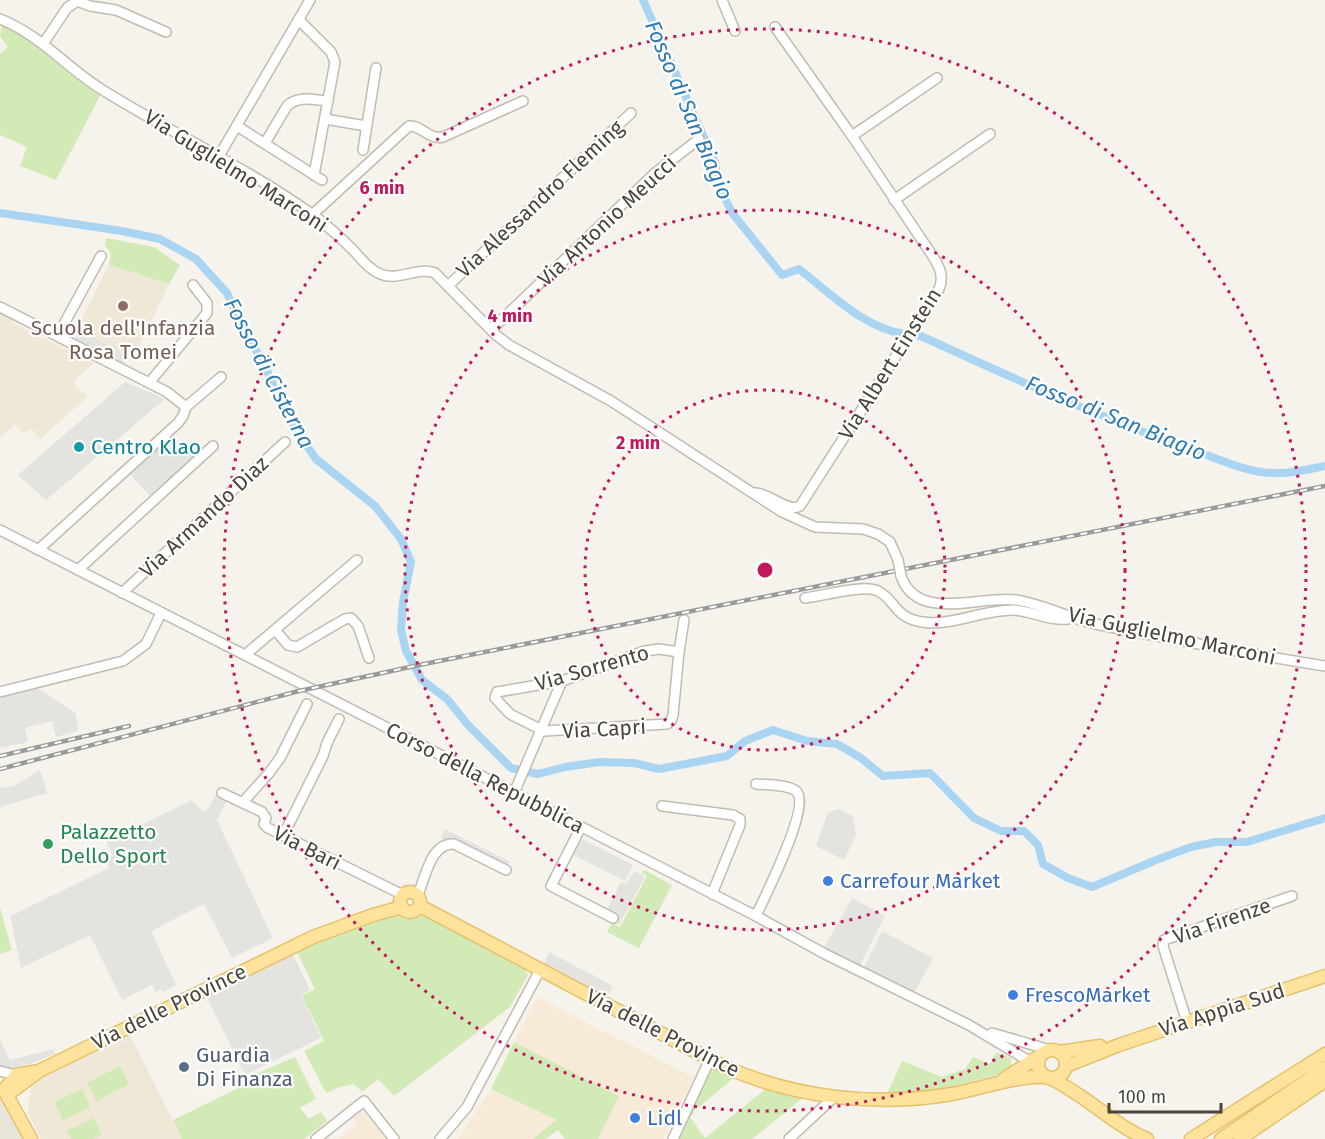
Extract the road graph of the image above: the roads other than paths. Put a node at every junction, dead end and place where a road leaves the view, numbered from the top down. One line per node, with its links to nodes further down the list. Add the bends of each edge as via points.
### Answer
1 (310, 0): 4 (street)
2 (722, 0): 6 (street)
3 (0, 19): 8 (street, Via Guglielmo Marconi)
4 (299, 20): 11 (street, via 334,58); 15 (street)
5 (775, 27): 18 (street, Via Albert Einstein)
6 (735, 31)
7 (166, 32): 8 (street, via 116,10 77,1 67,8)
8 (43, 44): 22 (street, Via Guglielmo Marconi, via 99,87)
9 (376, 68): 16 (street)
10 (937, 78): 18 (street)
11 (328, 101): 14 (street); 20 (street, via 292,101)
12 (523, 101): 24 (street, via 443,137 433,138 418,127 409,126)
13 (631, 113): 27 (street, Via Alessandro Fleming)
14 (325, 119): 16 (street); 20 (street, via 318,177)
15 (237, 126): 20 (street); 22 (street)
16 (366, 126): 21 (street)
17 (990, 134): 23 (street)
18 (852, 136): 23 (street, Via Albert Einstein)
19 (699, 139): 29 (street, Via Antonio Meucci, via 650,177)
20 (265, 143)
21 (363, 150)
22 (219, 156): 24 (street, Via Guglielmo Marconi)
23 (894, 200): 36 (street, Via Albert Einstein, via 937,264 942,274 940,287 798,508 791,509 767,496)
24 (312, 214): 27 (street, Via Guglielmo Marconi, via 378,273 396,277 429,271)
25 (101, 256): 30 (street)
26 (193, 285): 32 (street, via 207,303 207,313)
27 (449, 285): 29 (street, Via Guglielmo Marconi)
28 (0, 307): 30 (street)
29 (490, 330): 36 (street, Via Guglielmo Marconi, via 509,345 611,401)
30 (58, 335): 32 (street)
31 (221, 377): 33 (street)
32 (149, 383): 33 (street)
33 (186, 407): 38 (street, via 178,423)
34 (285, 442): 41 (street, Via Armando Diaz)
35 (213, 446): 40 (street)
36 (750, 493): 44 (street, Via Guglielmo Marconi, bridge, via 811,526 863,529 878,534 892,545 910,593 930,603 1014,600)
37 (0, 530): 38 (street, Corso della Repubblica)
38 (38, 550): 40 (street, Corso della Repubblica)
39 (357, 560): 46 (street)
40 (78, 570): 41 (street, Corso della Repubblica)
41 (122, 592): 43 (street, Corso della Repubblica)
42 (805, 598): 44 (street, via 871,590 881,593 905,617 924,623 1007,610 1059,619)
43 (161, 613): 48 (street, Corso della Repubblica); 52 (street, via 146,644 123,662)
44 (1074, 617): 50 (street, Via Guglielmo Marconi, via 1093,624)
45 (684, 620): 47 (street, Via Capri)
46 (275, 630): 48 (street); 49 (street, via 295,647 351,618 358,626)
47 (679, 652): 51 (street, Via Sorrento, via 645,651); 55 (street, Via Capri, via 673,718 667,724)
48 (245, 655): 58 (street, Corso della Repubblica)
49 (369, 658)
50 (1325, 666)
51 (562, 681): 55 (street); 55 (street, Via Sorrento, via 495,693 497,702 510,714)
52 (3, 689)
53 (307, 704): 59 (street, via 280,758)
54 (339, 719): 62 (street)
55 (541, 731): 58 (street)
56 (756, 784): 68 (street, via 791,789 800,798 791,837)
57 (222, 793): 59 (street, Via Bari)
58 (514, 793): 61 (street, Corso della Repubblica)
59 (243, 802): 62 (street, Via Bari, via 264,814 266,826)
60 (662, 806): 64 (street, via 740,819)
61 (581, 827): 64 (street, Corso della Repubblica); 69 (street, via 551,886)
62 (283, 836): 66 (street, Via Bari)
63 (506, 870): 67 (street, via 454,844 446,844 436,851)
64 (712, 894): 68 (street, Corso della Repubblica)
65 (1292, 896): 72 (street, Via Firenze, via 1164,940)
66 (402, 901): 67 (main road, via 409,892); 67 (main road, via 409,912 416,911); 83 (main road, Via delle Province, via 313,937)
67 (419, 901): 70 (main road, Via delle Province)
68 (756, 916): 73 (street, Corso della Repubblica)
69 (613, 918)
70 (540, 970): 78 (main road, Via delle Province); 96 (street, via 467,1107)
71 (1325, 976): 72 (main road, Via Appia Sud)
72 (1187, 1022): 74 (main road, Via Appia Sud)
73 (969, 1025): 75 (street, Corso della Repubblica); 76 (street, Corso della Repubblica)
74 (1119, 1045): 76 (main road, Via Appia Sud); 80 (main road, Via Appia Sud)
75 (1007, 1046): 79 (street, Corso della Repubblica); 84 (street, via 1014,1059)
76 (1050, 1052): 79 (main road); 80 (main road, via 1064,1058)
77 (1325, 1054): 100 (main road)
78 (710, 1059): 90 (main road, Via delle Province, via 764,1081); 97 (street)
79 (1035, 1064): 84 (main road, Via delle Province); 86 (main road)
80 (1065, 1068): 86 (main road, via 1057,1076); 91 (main road)
81 (1325, 1068): 101 (main road)
82 (0, 1071): 85 (street, Via delle Province)
83 (39, 1071): 85 (main road, Via delle Province); 89 (main road, Via delle Province)
84 (1015, 1073): 88 (main road, Via delle Province)
85 (16, 1076): 89 (main road)
86 (1048, 1077): 88 (main road, Via delle Province); 91 (main road)
87 (1325, 1081): 102 (main road)
88 (995, 1084): 90 (main road, Via delle Province, via 909,1099)
89 (4, 1090): 93 (main road)
90 (834, 1097): 98 (street)
91 (1093, 1103): 92 (main road)
92 (1131, 1134): 99 (main road)
93 (30, 1139)
94 (316, 1139): 95 (street, via 364,1101)
95 (394, 1139)
96 (440, 1139)
97 (673, 1139)
98 (789, 1139)
99 (1147, 1139)
100 (1191, 1139)
101 (1221, 1139)
102 (1240, 1139)

